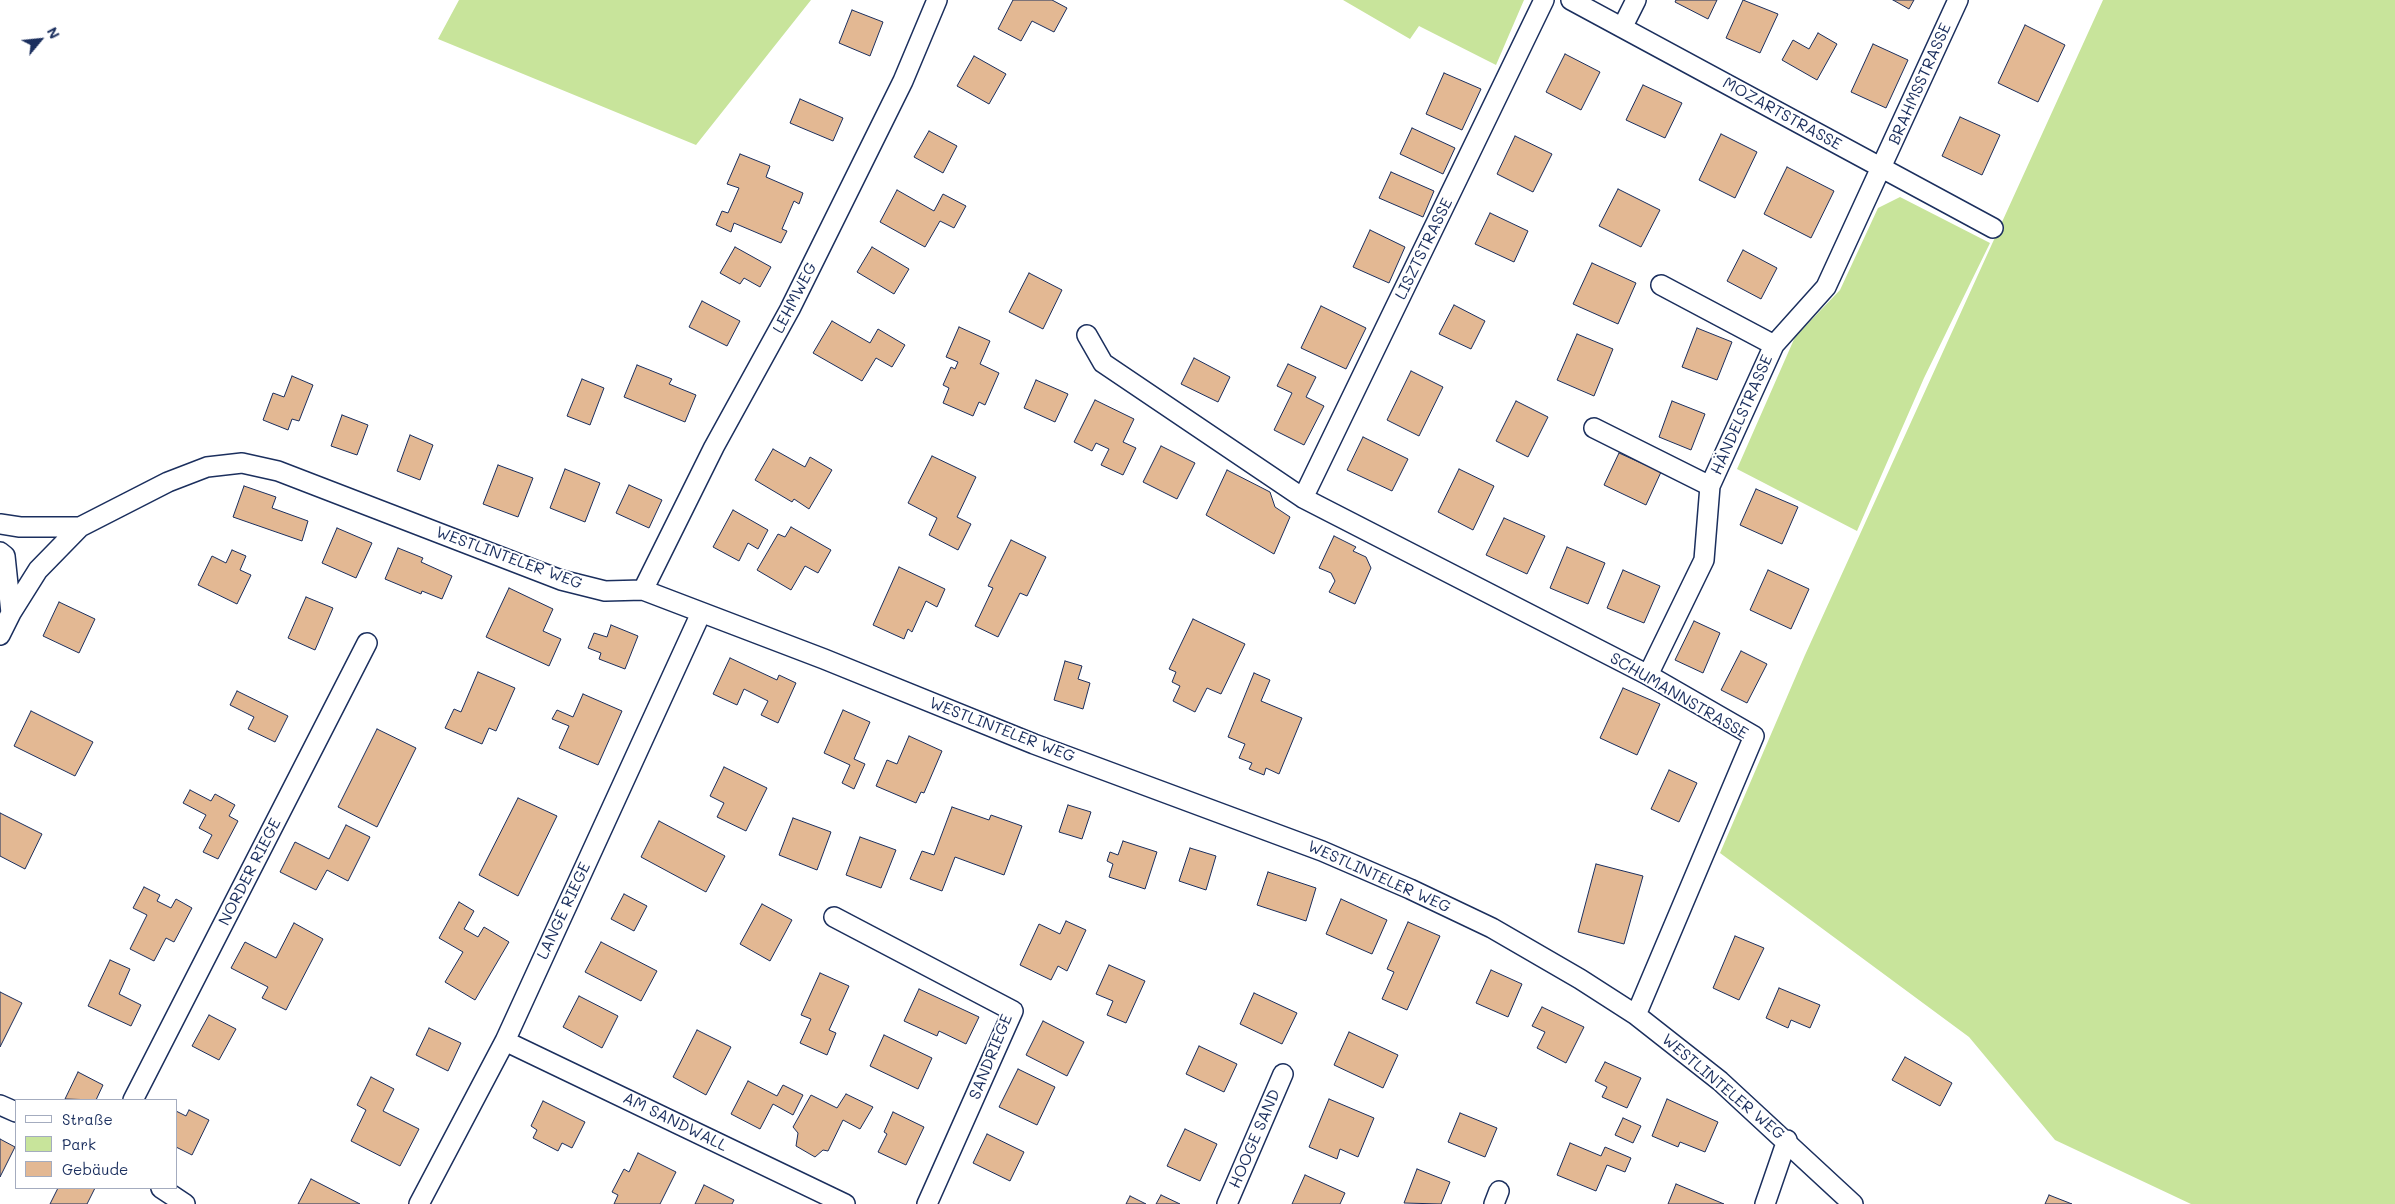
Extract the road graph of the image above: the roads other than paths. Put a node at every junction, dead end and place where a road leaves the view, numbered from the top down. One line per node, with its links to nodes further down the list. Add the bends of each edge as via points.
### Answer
1 (937, 0): 18 (street, LEHMWEG, via 903,81 790,309 714,447)
2 (1544, 0): 14 (street, LISZTSTRASSE)
3 (1571, 0): 6 (street, MOZARTSTRASSE)
4 (1636, 0): 6 (street)
5 (1958, 0): 7 (street, BRAHMSSTRASSE)
6 (1623, 26): 7 (street, MOZARTSTRASSE)
7 (1882, 168): 8 (street, MOZARTSTRASSE); 11 (street, HÄNDELSTRASSE, via 1826,287)
8 (1993, 228)
9 (1661, 285): 11 (street, HÄNDELSTRASSE)
10 (1087, 335): 14 (street, via 1103,363)
11 (1774, 345): 13 (street, HÄNDELSTRASSE)
12 (1594, 428): 13 (street, HÄNDELSTRASSE)
13 (1710, 486): 23 (street, HÄNDELSTRASSE, via 1704,560)
14 (1303, 498): 23 (street, SCHUMANNSTRASSE)
15 (0, 524): 16 (street, WESTLINTELER WEG, via 20,528)
16 (80, 527): 18 (street, WESTLINTELER WEG, via 168,482 207,467 242,462 278,471 561,580 605,591); 19 (street, WESTLINTELER WEG, via 38,570)
17 (0, 552): 19 (street, via 5,556)
18 (643, 590): 20 (street, WESTLINTELER WEG)
19 (11, 613): 21 (street, WESTLINTELER WEG)
20 (701, 613): 25 (street, WESTLINTELER WEG, via 1034,744 1331,854 1492,928); 26 (street, LANGE RIEGE)
21 (0, 635)
22 (367, 643): 28 (street, NORDER RIEGE)
23 (1648, 675): 25 (street, SCHUMANNSTRASSE, via 1754,736)
24 (834, 917): 36 (street, SANDRIEGE, via 1013,1011)
25 (1636, 1015): 31 (street, WESTLINTELER WEG, via 1720,1081)
26 (505, 1041): 34 (street, LANGE RIEGE); 35 (street, AM SANDWALL)
27 (1283, 1074): 37 (street, HOOGE SAND)
28 (134, 1099)
29 (0, 1105): 30 (street)
30 (15, 1112)
31 (1787, 1140): 38 (street); 39 (street, WESTLINTELER WEG)
32 (162, 1189): 33 (street)
33 (185, 1204)
34 (419, 1204)
35 (845, 1204)
36 (927, 1204)
37 (1227, 1204)
38 (1765, 1204)
39 (1853, 1204)

